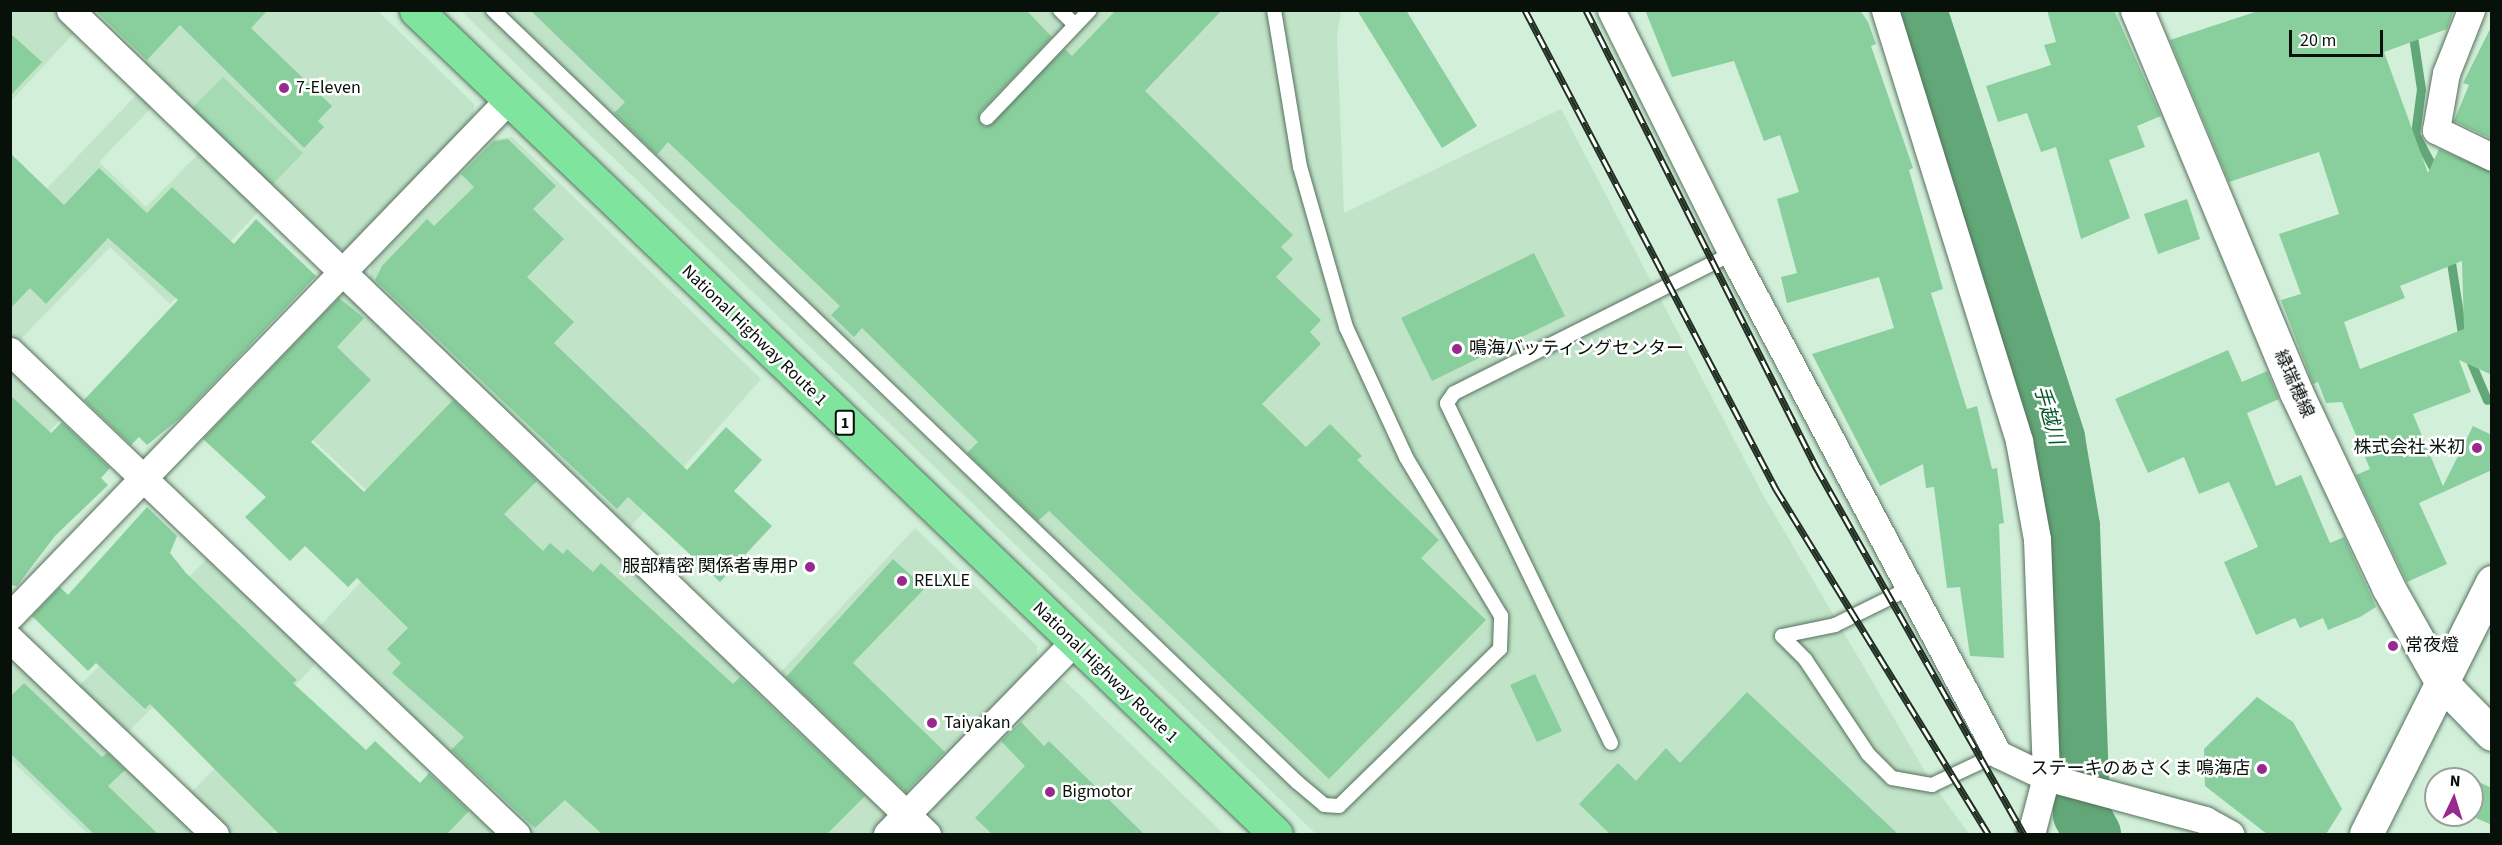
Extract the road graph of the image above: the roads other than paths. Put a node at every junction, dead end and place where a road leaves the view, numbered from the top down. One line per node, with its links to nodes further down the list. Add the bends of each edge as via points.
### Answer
1 (70, 10): 16 (street)
2 (416, 10): 12 (highway, National Highway Route 1 / 1)
3 (493, 10): 6 (lane, via 1297,782 1324,805 1339,806 1500,649 1501,616 1406,457 1346,327 1300,167)
4 (1060, 10): 11 (lane)
5 (1090, 10): 11 (lane)
6 (1274, 10)
7 (1611, 10): 15 (street)
8 (1886, 10): 28 (street, via 2019,441 2037,538)
9 (2137, 10): 24 (main road, 緑瑞穂線, via 2296,392 2388,587)
10 (2471, 10): 14 (street, via 2446,72 2436,130)
11 (1075, 26): 13 (lane)
12 (509, 99): 16 (street); 23 (highway, National Highway Route 1 / 1)
13 (987, 117)
14 (2492, 157)
15 (1732, 254): 20 (street); 26 (lane, via 1454,393 1447,403)
16 (343, 273): 18 (street); 29 (street)
17 (10, 351): 18 (street)
18 (143, 478): 21 (street); 32 (street)
19 (2492, 582): 24 (main road)
20 (1910, 588): 27 (street); 27 (lane, via 1835,625 1782,636 1805,659 1868,754 1892,778 1932,785)
21 (10, 616)
22 (10, 639): 31 (street)
23 (1073, 643): 29 (street); 35 (highway, National Highway Route 1 / 1)
24 (2442, 683): 25 (main road, 緑瑞穂線); 37 (main road)
25 (2492, 734)
26 (1611, 743)
27 (1998, 754): 28 (street)
28 (2051, 778): 30 (street); 36 (street, via 2205,820)
29 (906, 814): 33 (street); 34 (street)
30 (2034, 832)
31 (215, 834)
32 (516, 834)
33 (886, 834)
34 (927, 834)
35 (1275, 834)
36 (2230, 834)
37 (2366, 834)

